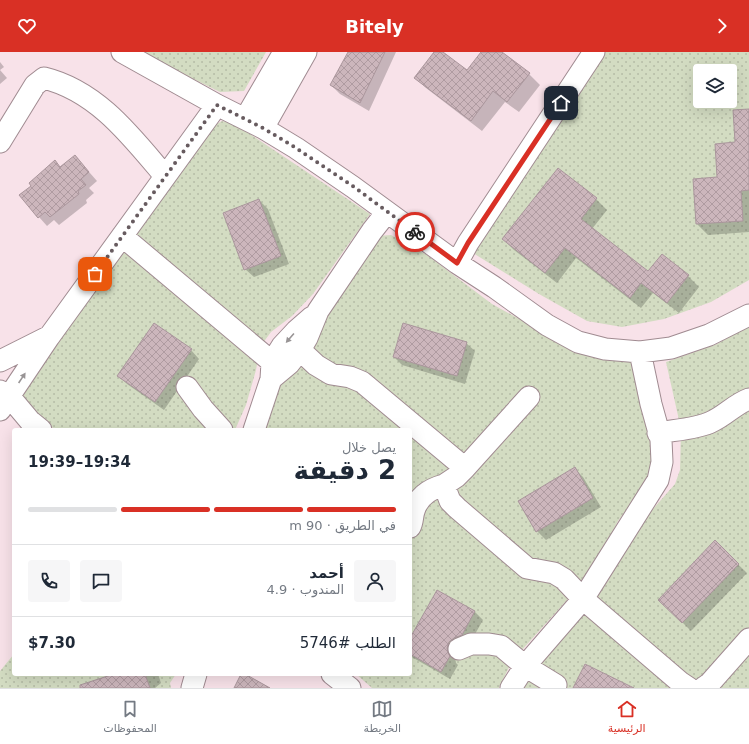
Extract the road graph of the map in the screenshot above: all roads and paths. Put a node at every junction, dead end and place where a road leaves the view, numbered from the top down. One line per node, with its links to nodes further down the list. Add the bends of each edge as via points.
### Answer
1 (122, 52): 5 (street)
2 (284, 52): 6 (street)
3 (306, 52): 6 (street)
4 (594, 52): 11 (street)
5 (217, 105): 6 (street); 8 (street)
6 (254, 123): 9 (street, via 354,187)
7 (0, 142): 8 (street, via 35,85 44,78 54,80 72,88 103,109 130,135)
8 (164, 175): 10 (street)
9 (387, 212): 11 (street); 12 (street)
10 (122, 236): 14 (street); 18 (street)
11 (457, 263): 16 (street, via 578,342 605,349)
12 (318, 311): 15 (street); 18 (street, one-way to 18, via 282,346)
13 (749, 315): 16 (street, via 709,335 672,348)
14 (49, 337): 17 (street); 21 (street, one-way to 14)
15 (300, 350): 18 (street, via 288,364); 28 (street, via 316,365 331,374 362,382)
16 (640, 352): 27 (street)
17 (0, 361)
18 (271, 371): 26 (street)
19 (187, 387): 25 (street)
20 (529, 396): 28 (street)
21 (3, 399): 24 (street)
22 (749, 399): 27 (street, via 710,423)
23 (0, 415): 24 (street)
24 (35, 425)
25 (220, 428)
26 (255, 428)
27 (658, 433): 31 (street, via 662,462 658,480)
28 (465, 468): 29 (street)
29 (444, 485): 30 (street, via 435,487 419,499); 31 (street, via 450,501 527,568 554,573 564,579)
30 (412, 520)
31 (583, 599): 34 (street); 41 (street)
32 (749, 639): 42 (street)
33 (459, 650): 34 (street, via 471,644 501,646)
34 (524, 666): 37 (street); 40 (street)
35 (195, 676): 38 (street)
36 (335, 676): 39 (street)
37 (556, 685)
38 (192, 688)
39 (350, 688)
40 (510, 688)
41 (689, 688)
42 (703, 688)

